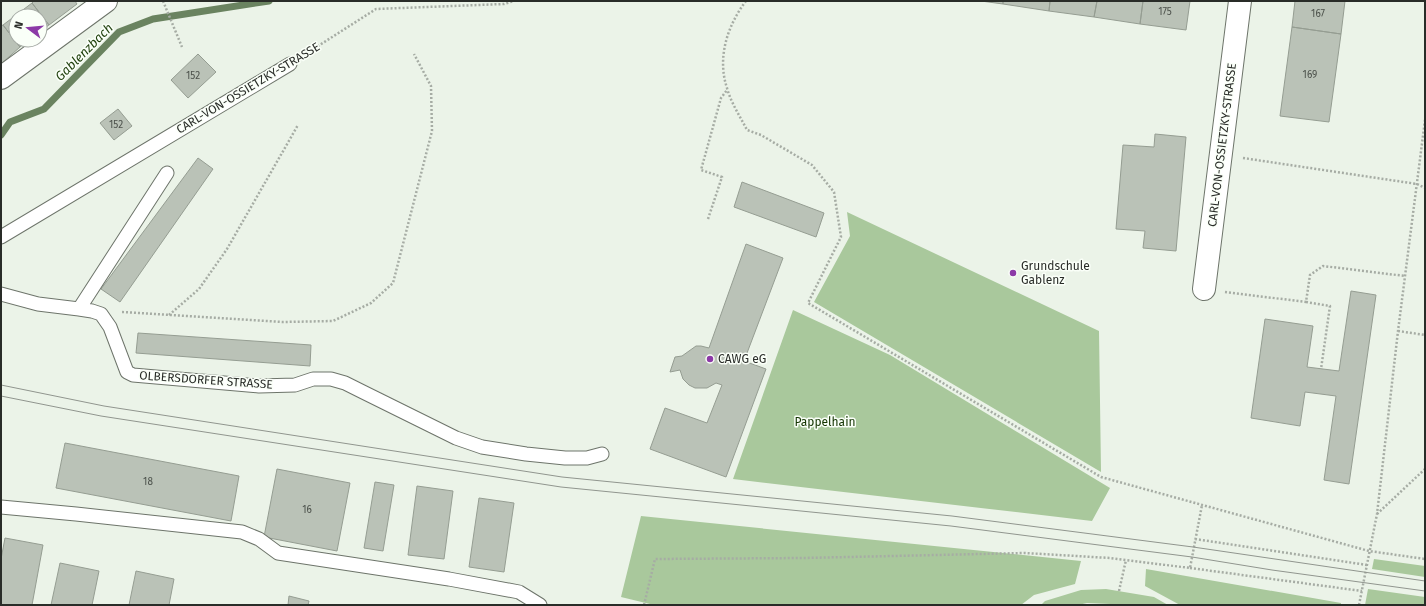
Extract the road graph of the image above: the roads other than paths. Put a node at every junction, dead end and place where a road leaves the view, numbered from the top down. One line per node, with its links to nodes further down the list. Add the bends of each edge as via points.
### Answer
1 (106, 1): 4 (street)
2 (1240, 1): 7 (street, CARL-VON-OSSIETZKY-STRASSE)
3 (290, 64): 6 (lane, CARL-VON-OSSIETZKY-STRASSE)
4 (1, 78)
5 (167, 173): 9 (lane)
6 (1, 237)
7 (1204, 289)
8 (1, 294): 9 (lane, via 38,304)
9 (86, 310): 10 (lane, OLBERSDORFER STRASSE, via 101,314 108,324 127,372 133,375 259,386 295,385 331,379 345,383 456,438 482,447 566,458 587,458)
10 (602, 454)
11 (1, 507): 12 (lane, via 242,532 259,539 278,553 427,575 519,592)
12 (540, 605)

